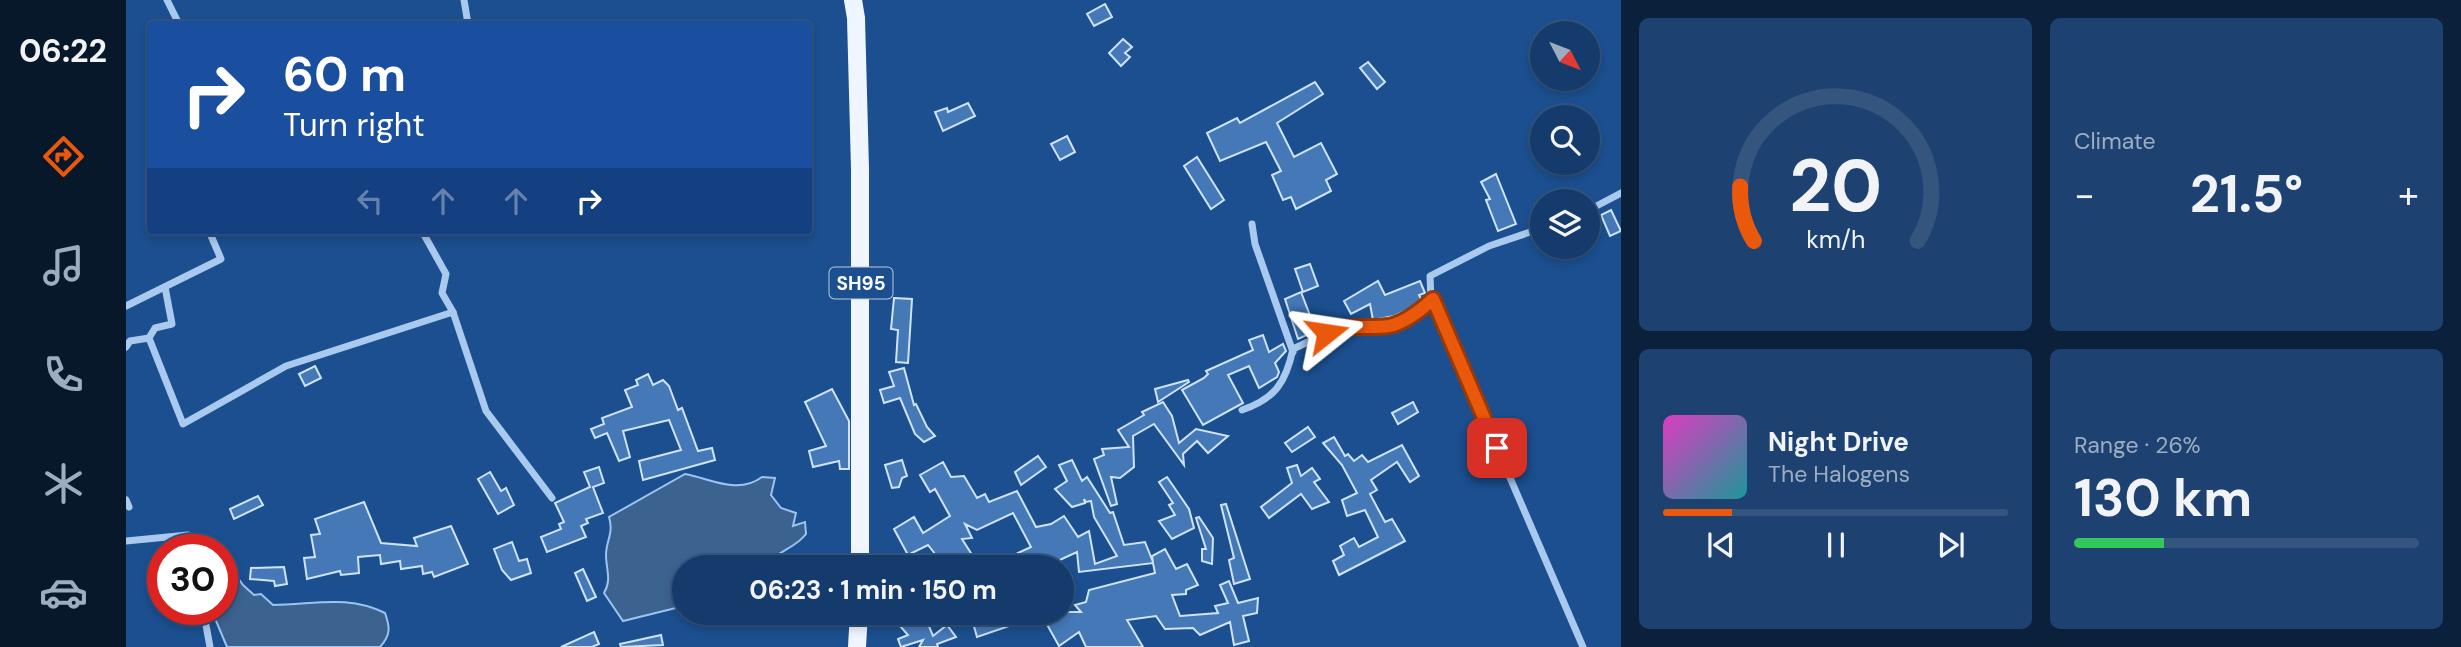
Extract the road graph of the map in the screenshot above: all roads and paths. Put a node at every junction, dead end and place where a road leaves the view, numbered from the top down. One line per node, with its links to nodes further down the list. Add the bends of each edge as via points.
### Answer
1 (167, 0): 4 (street)
2 (464, 0): 5 (street)
3 (853, 0): 23 (main road, SH95, via 860,169)
4 (178, 21)
5 (468, 21)
6 (1621, 193): 7 (street)
7 (1600, 204)
8 (1252, 224): 18 (street)
9 (1530, 233): 13 (street, via 1489,246 1430,276)
10 (211, 235): 12 (street, via 221,259)
11 (424, 235): 15 (street, via 446,274 442,293)
12 (165, 287): 14 (street); 16 (street, via 172,324 156,328)
13 (1431, 301): 18 (street, via 1390,326 1344,326); 28 (street)
14 (126, 306)
15 (453, 312): 16 (street, via 286,366 183,424); 20 (street, via 486,411)
16 (149, 338): 17 (street, via 131,341)
17 (126, 347)
18 (1293, 352): 19 (street, via 1287,377 1263,403)
19 (1242, 410)
20 (552, 498)
21 (147, 539): 22 (street)
22 (126, 541)
23 (860, 555)
24 (206, 625): 26 (street)
25 (858, 625): 27 (main road)
26 (210, 647)
27 (857, 647)
28 (1583, 647)

